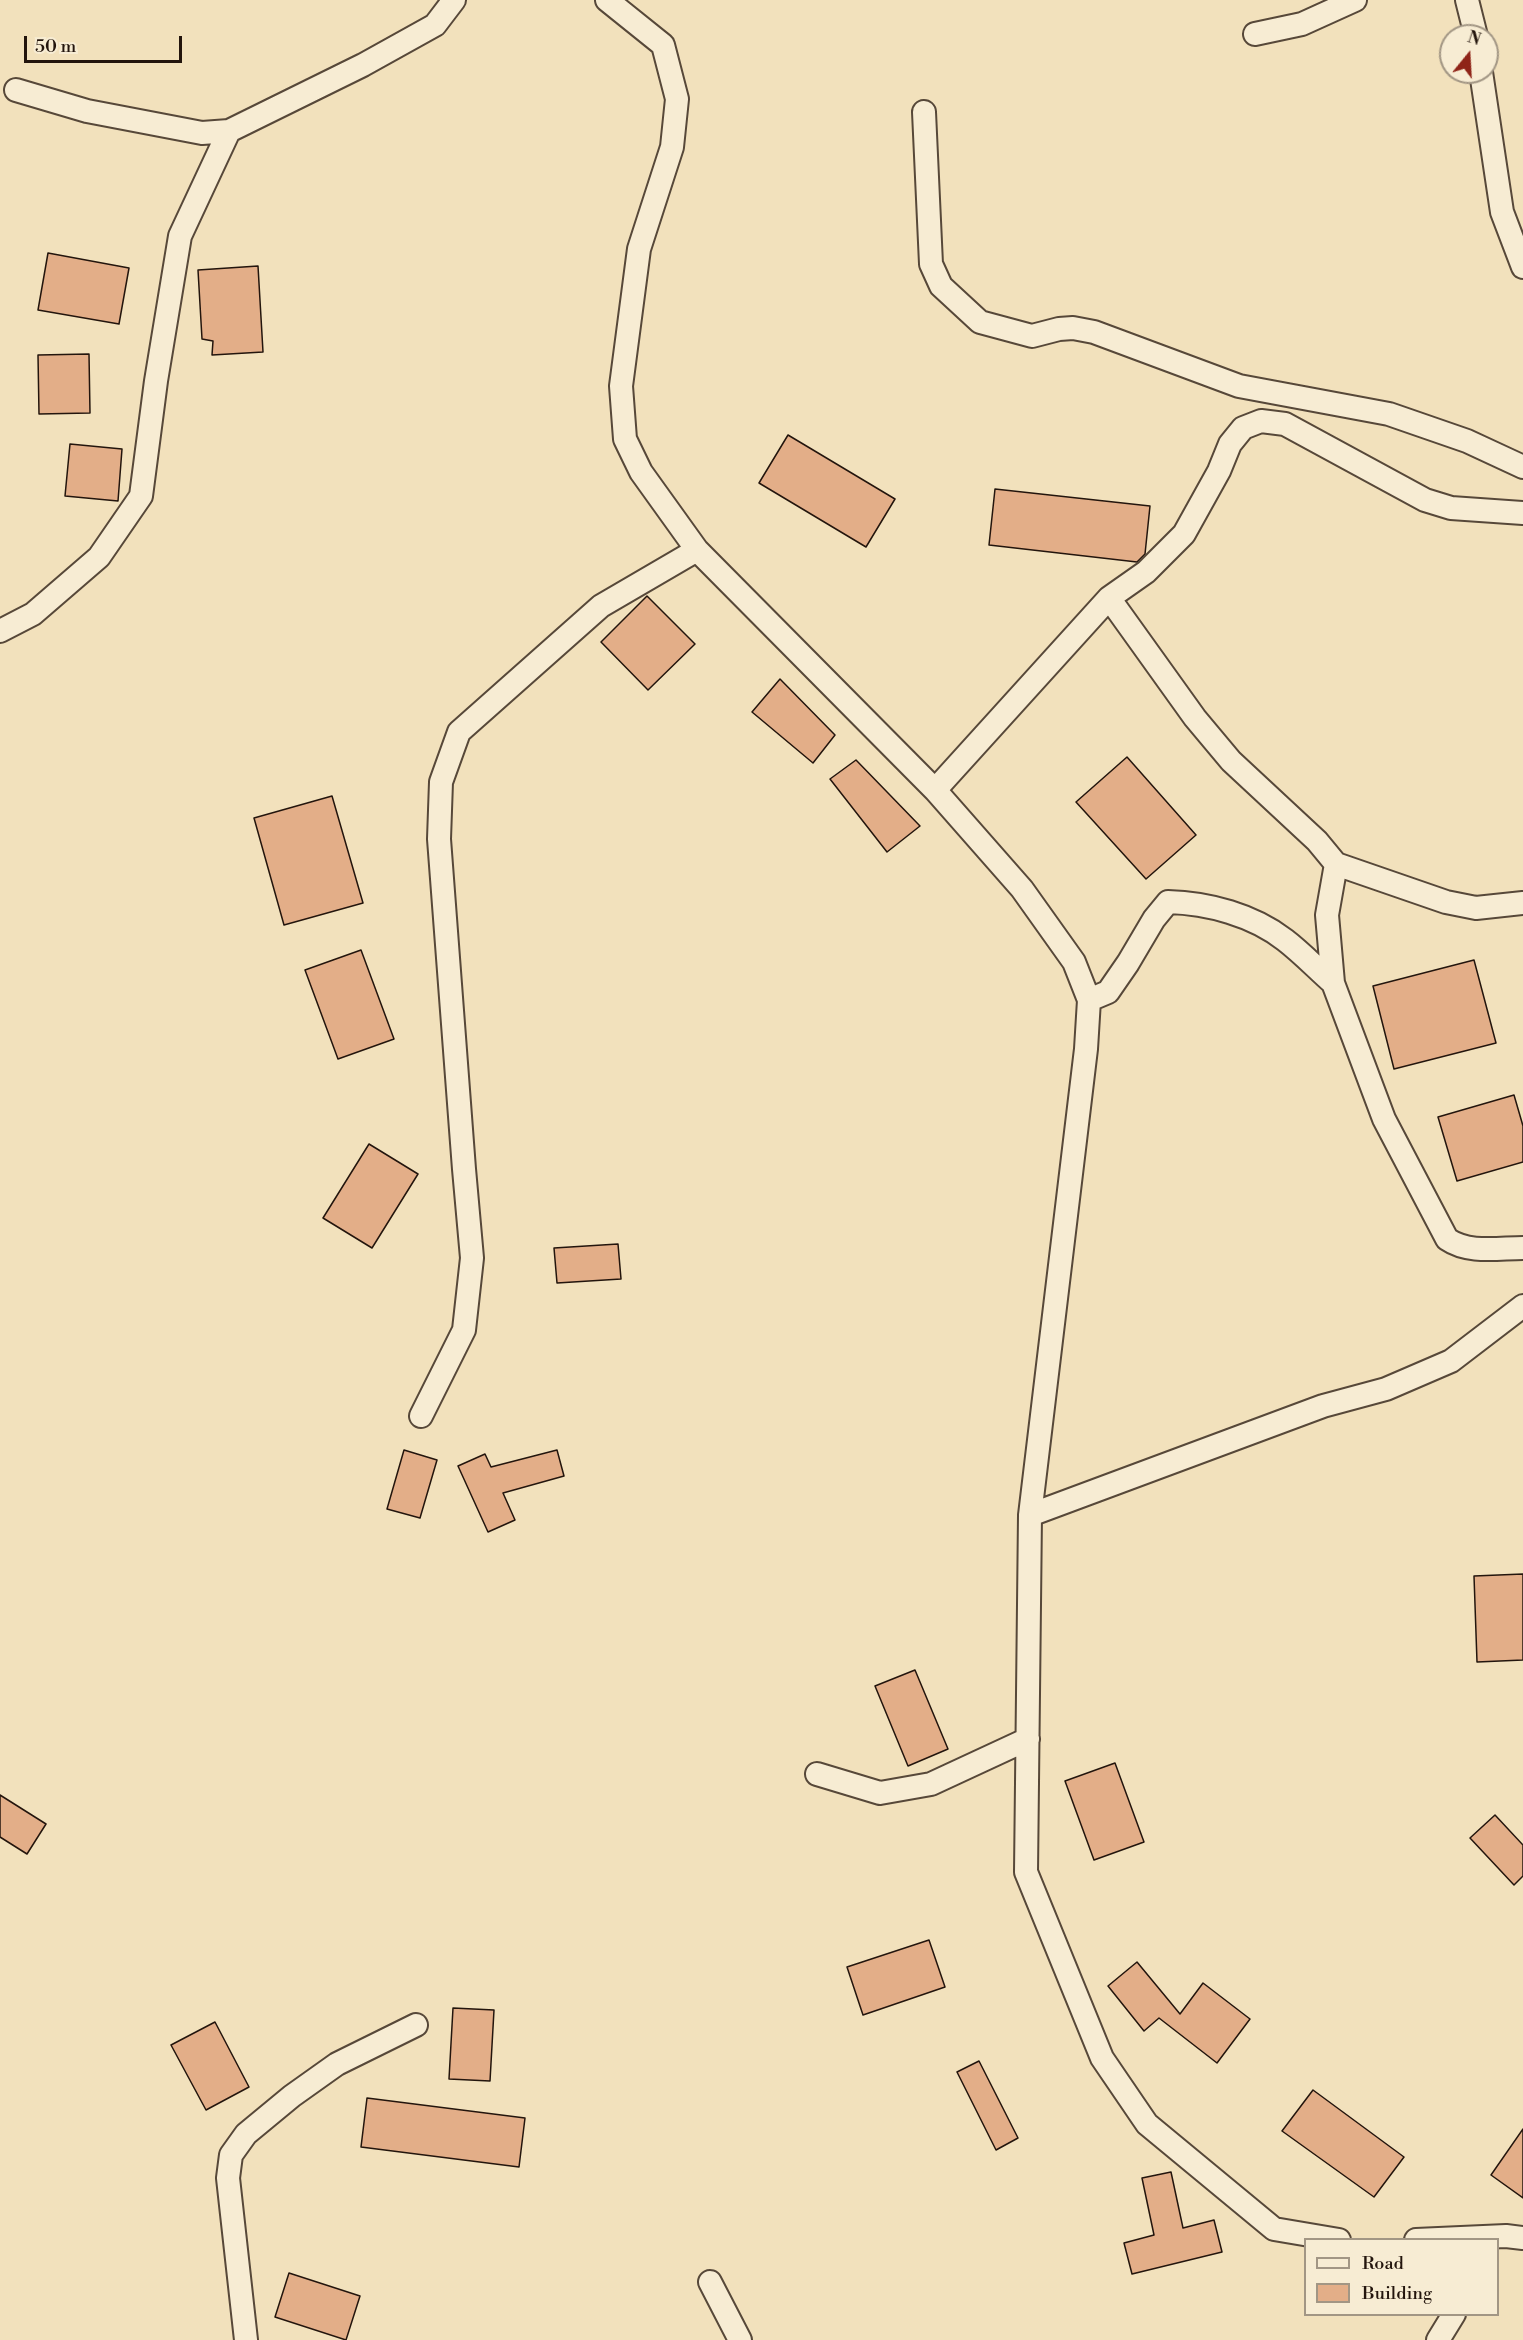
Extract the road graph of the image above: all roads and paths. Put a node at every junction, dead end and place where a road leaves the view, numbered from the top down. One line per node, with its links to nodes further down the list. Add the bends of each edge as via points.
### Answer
1 (454, 0): 10 (street, via 435,25)
2 (608, 0): 14 (street, via 663,45 677,99 672,147 639,249 621,386 625,439 641,472)
3 (1354, 0): 6 (street, via 1302,24)
4 (1467, 0): 5 (street)
5 (1473, 24)
6 (1255, 34)
7 (1483, 84): 11 (street, via 1502,212)
8 (16, 90): 10 (street, via 87,111 202,133)
9 (924, 112): 12 (street, via 931,264 941,286 980,322 1032,336 1073,328 1094,332 1239,386 1389,414 1467,441)
10 (229, 130): 16 (street, via 180,236 141,496 99,557 33,614)
11 (1522, 262)
12 (1523, 467)
13 (1523, 513): 15 (street, via 1451,508 1425,500 1285,424 1261,421 1243,428 1230,444 1184,534 1146,573)
14 (697, 550): 17 (street); 24 (street, via 601,606 459,732 441,782 439,839 472,1258 464,1330)
15 (1109, 598): 17 (street); 18 (street, via 1231,761 1317,841)
16 (0, 631)
17 (934, 790): 21 (street, via 1022,889 1074,962)
18 (1336, 864): 19 (street, via 1446,902 1476,908); 20 (street, via 1327,915)
19 (1523, 903)
20 (1333, 983): 21 (street, via 1284,939 1250,919 1192,902 1168,902 1108,993); 22 (street, via 1384,1119 1448,1239 1470,1249)
21 (1089, 1000): 25 (street)
22 (1523, 1248)
23 (1523, 1306): 25 (street, via 1451,1361 1386,1389 1323,1406)
24 (421, 1416)
25 (1030, 1515): 26 (street)
26 (1028, 1739): 27 (street, via 931,1784 880,1792); 29 (street, via 1026,1872 1102,2058 1147,2124 1274,2229)
27 (818, 1774)
28 (416, 2025): 32 (street, via 337,2064 246,2134 231,2155 228,2178)
29 (1327, 2238)
30 (710, 2282): 33 (street)
31 (1453, 2316): 34 (street)
32 (246, 2340)
33 (740, 2340)
34 (1437, 2340)

